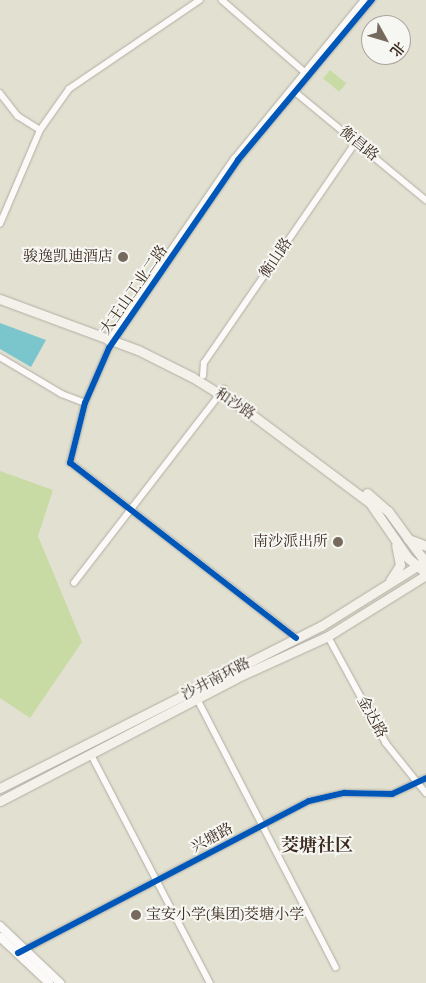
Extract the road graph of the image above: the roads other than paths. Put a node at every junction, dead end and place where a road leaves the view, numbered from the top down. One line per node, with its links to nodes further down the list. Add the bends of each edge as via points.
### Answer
1 (200, 0): 8 (street, via 69,89)
2 (222, 0): 5 (street)
3 (364, 0): 5 (street, 大王山工业二路)
4 (372, 0): 5 (street, 大王山工业二路)
5 (307, 74): 6 (street, 大王山工业二路)
6 (293, 90): 9 (street, 衡昌路); 14 (street, 大王山工业二路, via 238,160)
7 (0, 93): 8 (street, via 18,116)
8 (40, 130): 11 (street)
9 (356, 142): 10 (street, 衡昌路); 16 (street, 衡山路, via 204,363)
10 (426, 200)
11 (0, 224)
12 (0, 293): 14 (main road, 和沙路)
13 (0, 299): 14 (main road, 和沙路)
14 (113, 339): 16 (main road, 和沙路); 17 (main road, 和沙路); 18 (street, 大王山工业二路)
15 (0, 358): 18 (street, via 62,394)
16 (203, 376): 17 (main road, 和沙路)
17 (222, 391): 19 (street); 20 (main road, 和沙路, via 370,503); 21 (main road, 和沙路, via 272,421 374,499)
18 (85, 403): 19 (street, 大王山工业二路, via 70,463)
19 (130, 510): 25 (street); 28 (street)
20 (390, 531): 23 (main road, 和沙路); 26 (main road, via 400,561 398,572)
21 (406, 538): 22 (main road); 23 (main road, 和沙路)
22 (426, 546)
23 (423, 562): 24 (main road, 和沙路); 26 (main road, 沙井南环路)
24 (426, 574): 27 (main road, 沙井南环路)
25 (74, 584)
26 (386, 587): 28 (main road, 沙井南环路)
27 (328, 636): 29 (main road, 沙井南环路); 32 (street, 金达路, via 386,743)
28 (296, 638): 33 (main road, 沙井南环路)
29 (197, 698): 30 (main road, 沙井南环路); 36 (street)
30 (91, 754): 35 (main road, 沙井南环路); 37 (street)
31 (426, 778): 32 (street, 兴塘路)
32 (419, 784): 34 (street, 金达路); 36 (street, 兴塘路, via 392,794 326,796 309,801)
33 (0, 788)
34 (426, 793)
35 (0, 801)
36 (263, 825): 37 (street, 兴塘路); 41 (street)
37 (157, 881): 40 (street, 兴塘路); 44 (street)
38 (0, 926): 40 (street)
39 (0, 937): 40 (street)
40 (21, 952): 42 (street); 43 (street)
41 (336, 967)
42 (49, 983)
43 (60, 983)
44 (210, 983)

